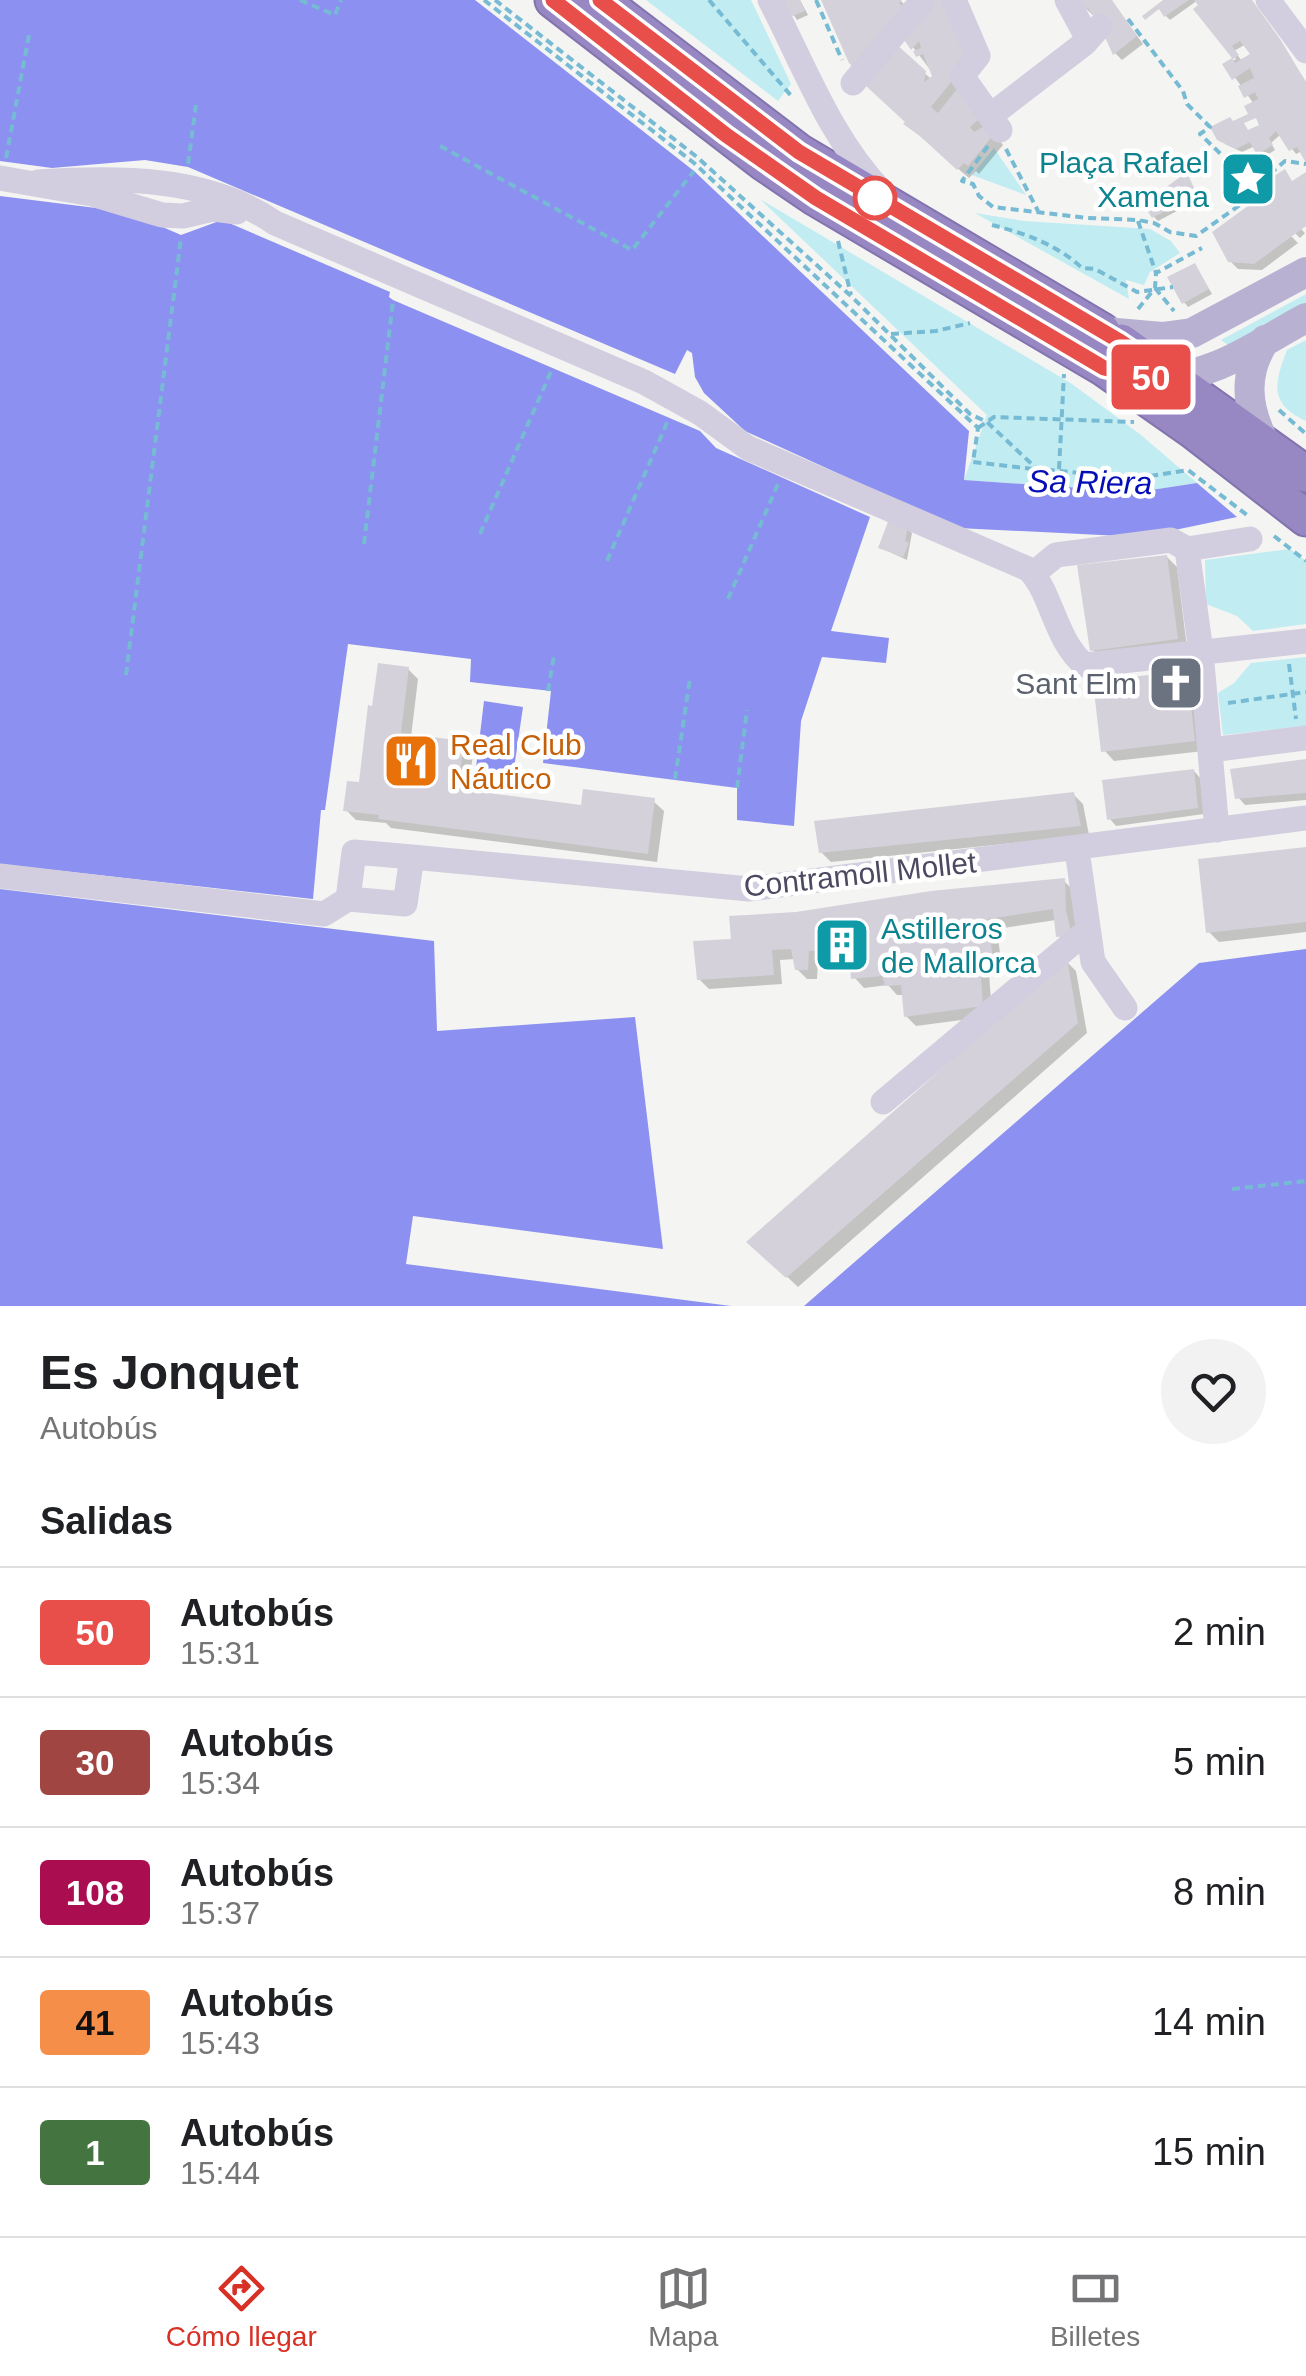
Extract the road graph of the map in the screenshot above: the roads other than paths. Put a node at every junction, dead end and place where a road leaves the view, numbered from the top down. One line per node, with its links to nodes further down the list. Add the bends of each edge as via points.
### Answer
1 (553, 0): 15 (highway, via 816,198)
2 (600, 0): 11 (highway, via 778,138)
3 (770, 0): 11 (street, via 828,117)
4 (923, 0): 9 (street)
5 (954, 0): 6 (street, via 978,56 962,76 999,134 1091,36)
6 (1067, 0)
7 (1268, 0): 8 (street)
8 (1306, 51)
9 (855, 81)
10 (2, 170): 24 (street, via 162,215 221,209 275,222 644,382 748,448)
11 (902, 214): 15 (highway)
12 (1306, 272): 14 (main road)
13 (1306, 318): 16 (main road)
14 (1192, 333): 15 (main road); 17 (main road)
15 (1116, 340): 17 (highway); 18 (highway)
16 (1265, 340): 17 (main road, via 1212,369); 19 (main road, via 1251,368 1248,397)
17 (1174, 378): 18 (main road); 19 (highway)
18 (1194, 431): 21 (highway)
19 (1264, 442): 20 (highway)
20 (1306, 474)
21 (1306, 518)
22 (1258, 531): 23 (street)
23 (1187, 549): 24 (street, via 1171,540 1056,556); 26 (street)
24 (1034, 574): 26 (street, via 1072,653 1085,665)
25 (1296, 642): 26 (street)
26 (1201, 652): 28 (street)
27 (1302, 738): 28 (street)
28 (1210, 750): 30 (street)
29 (1306, 818): 30 (street, Contramoll Mollet)
30 (1217, 830): 31 (street, Contramoll Mollet)
31 (1077, 850): 32 (street, Contramoll Mollet, via 749,889); 35 (street)
32 (412, 857): 34 (street, via 405,904); 34 (street, Contramoll Mollet, via 354,852)
33 (0, 876): 34 (street, via 324,914)
34 (348, 899)
35 (1088, 930): 36 (street, via 1093,962); 37 (street)
36 (1125, 1008)
37 (883, 1102)

